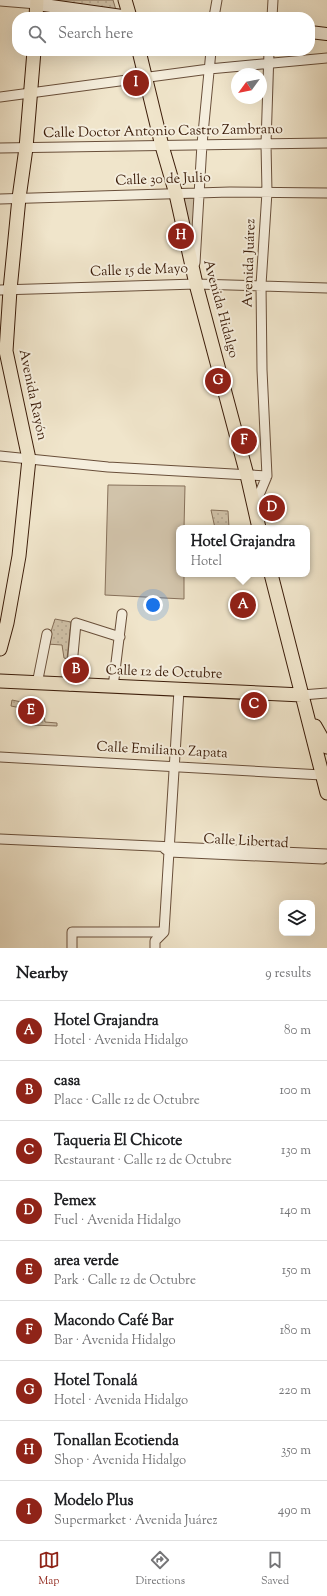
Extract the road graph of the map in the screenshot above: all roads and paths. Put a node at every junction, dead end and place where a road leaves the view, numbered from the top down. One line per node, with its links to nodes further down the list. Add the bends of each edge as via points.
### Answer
1 (126, 0): 7 (main road)
2 (217, 0): 8 (street)
3 (273, 0): 9 (street)
4 (0, 1): 5 (street)
5 (37, 7): 6 (main road)
6 (83, 12)
7 (128, 12)
8 (215, 12)
9 (272, 12)
10 (315, 33): 11 (main road)
11 (327, 34)
12 (34, 56): 20 (main road, Avenida Rayón)
13 (141, 56): 19 (main road, Avenida Hidalgo)
14 (210, 56): 18 (street)
15 (270, 56): 17 (street, Avenida Juárez)
16 (327, 58): 17 (street)
17 (269, 63): 18 (street); 24 (street, Avenida Juárez)
18 (209, 68): 19 (street); 23 (street)
19 (146, 76): 20 (street); 25 (main road, Avenida Hidalgo)
20 (31, 92): 21 (street); 27 (main road, Avenida Rayón)
21 (0, 97)
22 (327, 143): 24 (street, Calle Doctor Antonio Castro Zambrano)
23 (202, 144): 24 (street, Calle Doctor Antonio Castro Zambrano); 25 (street, Calle Doctor Antonio Castro Zambrano); 29 (street)
24 (266, 144): 28 (street, Avenida Juárez)
25 (162, 146): 27 (street, Calle Doctor Antonio Castro Zambrano); 31 (main road, Avenida Hidalgo)
26 (0, 148): 27 (street, Calle Doctor Antonio Castro Zambrano)
27 (26, 148): 32 (main road, Avenida Rayón)
28 (267, 192): 29 (street, Calle 30 de Julio); 30 (street, Calle 30 de Julio); 35 (street, Avenida Juárez)
29 (200, 193): 31 (street, Calle 30 de Julio); 34 (street)
30 (327, 193)
31 (176, 194): 32 (street, Calle 30 de Julio); 34 (main road, Avenida Hidalgo)
32 (19, 198): 33 (street, Calle 30 de Julio); 37 (main road, Avenida Rayón)
33 (0, 199)
34 (195, 280): 35 (street, Calle 15 de Mayo); 37 (street, Calle 15 de Mayo); 40 (main road, Avenida Hidalgo)
35 (261, 285): 36 (street, Calle 15 de Mayo); 41 (street, Avenida Juárez)
36 (327, 288)
37 (5, 290): 39 (main road, Avenida Rayón, via 6,351)
38 (0, 456): 39 (street)
39 (29, 459): 40 (street); 48 (main road, Avenida Rayón, via 19,556)
40 (247, 475): 41 (street); 42 (main road, Avenida Hidalgo)
41 (267, 476): 42 (street)
42 (254, 507): 43 (main road, Avenida Hidalgo)
43 (258, 525)
44 (272, 577): 55 (main road)
45 (122, 614): 47 (street)
46 (47, 634): 50 (street)
47 (120, 637): 51 (street, via 76,623); 52 (street)
48 (0, 649)
49 (0, 681): 50 (main road, Calle 12 de Octubre)
50 (37, 684): 51 (main road, Calle 12 de Octubre)
51 (70, 686): 52 (main road, Calle 12 de Octubre)
52 (113, 687): 53 (main road, Calle 12 de Octubre)
53 (179, 690): 55 (main road, Calle 12 de Octubre); 59 (street)
54 (327, 693): 55 (street, Calle 12 de Octubre)
55 (302, 695): 56 (main road)
56 (308, 714): 57 (main road); 60 (main road)
57 (327, 747)
58 (0, 756): 59 (street, Calle Emiliano Zapata)
59 (175, 766): 60 (street, Calle Emiliano Zapata); 63 (street)
60 (322, 775): 61 (main road)
61 (327, 793)
62 (0, 839): 63 (street, Calle Libertad)
63 (168, 849): 64 (street, Calle Libertad); 67 (street)
64 (241, 852): 65 (street, Calle Libertad); 66 (street, Calle Libertad, via 323,859)
65 (327, 854)
66 (327, 857)
67 (164, 932): 68 (street, via 72,932); 69 (street, via 155,941)
68 (72, 948)
69 (155, 948)

